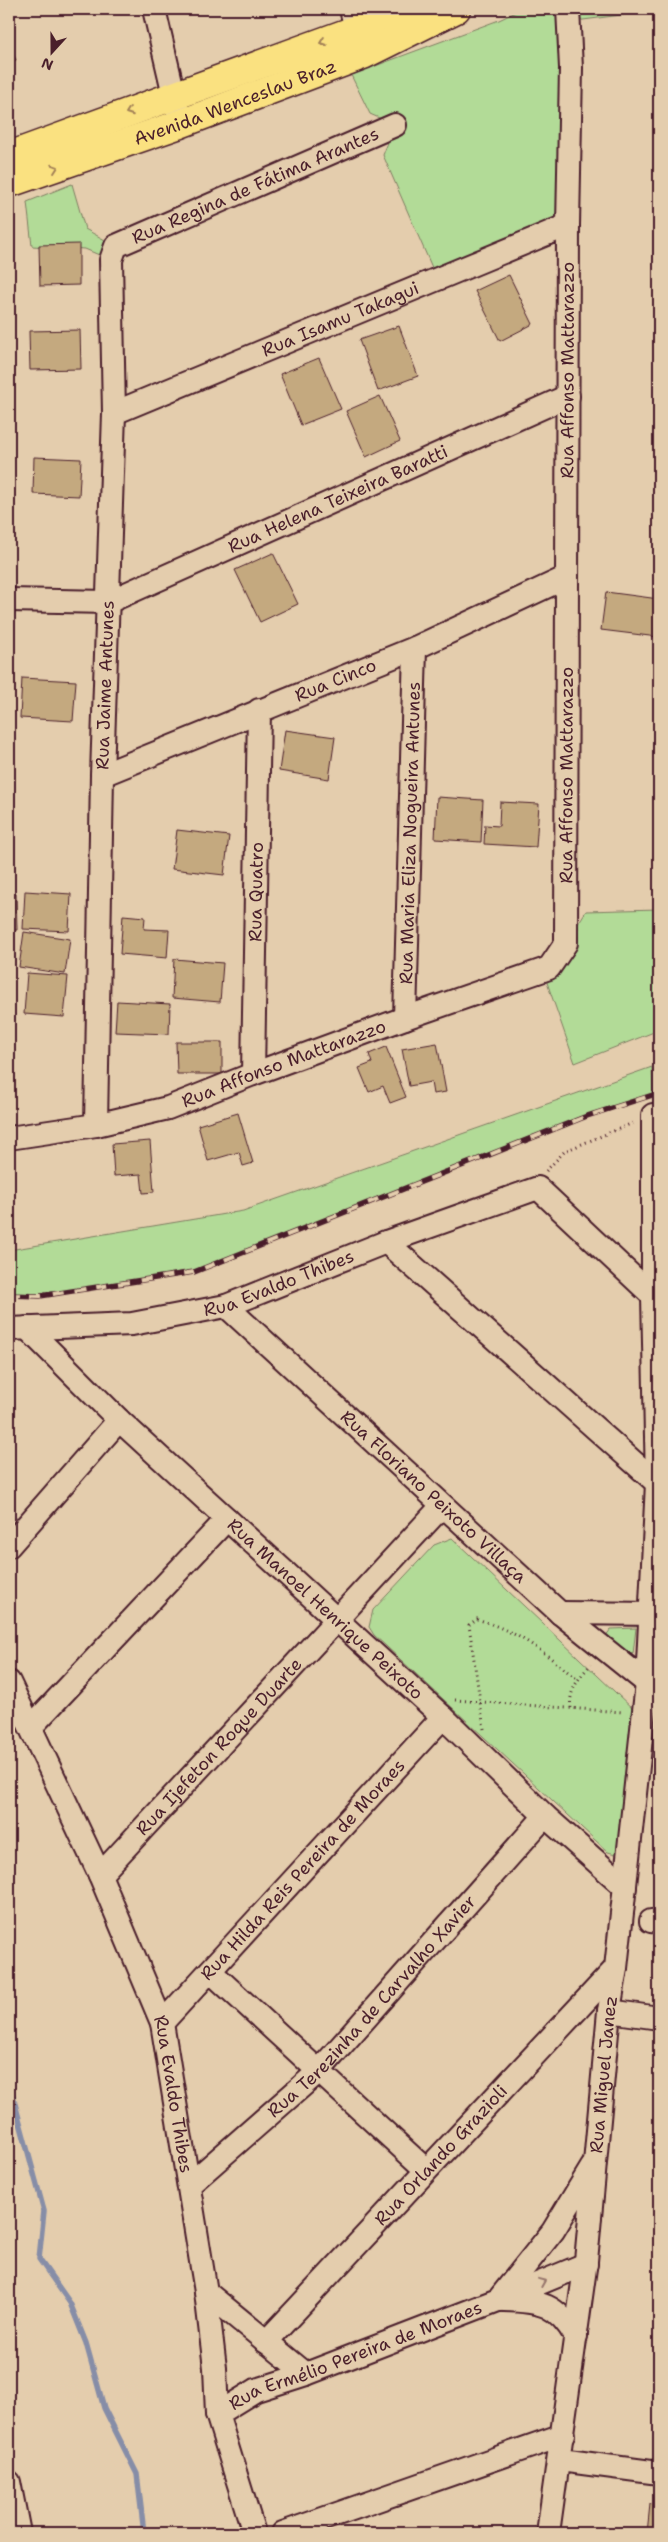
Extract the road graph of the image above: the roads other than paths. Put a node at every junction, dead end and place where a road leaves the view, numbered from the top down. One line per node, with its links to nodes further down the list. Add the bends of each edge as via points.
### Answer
1 (154, 9): 6 (street)
2 (400, 9): 5 (main road, Avenida Wenceslau Braz)
3 (456, 9): 5 (main road, Avenida Wenceslau Braz)
4 (568, 9): 11 (street, Rua Affonso Mattarazzo, via 571,68)
5 (356, 31): 6 (main road, Avenida Wenceslau Braz, one-way to 6); 7 (main road, Avenida Wenceslau Braz)
6 (175, 96): 7 (street); 9 (main road, Avenida Wenceslau Braz, one-way to 9)
7 (180, 124): 10 (main road, Avenida Wenceslau Braz, one-way to 7)
8 (395, 125): 12 (street, Rua Regina de Fátima Arantes)
9 (9, 156)
10 (9, 184)
11 (568, 225): 13 (street, Rua Affonso Mattarazzo); 14 (street, Rua Isamu Takagui)
12 (116, 246): 14 (street, Rua Jaime Antunes, via 111,260)
13 (568, 396): 15 (street, Rua Affonso Mattarazzo); 17 (street, Rua Helena Teixeira Baratti)
14 (114, 413): 17 (street, Rua Jaime Antunes)
15 (567, 577): 18 (street, Rua Cinco); 21 (street, Rua Affonso Mattarazzo, via 566,943 549,968)
16 (9, 600): 17 (street)
17 (108, 602): 20 (street, Rua Jaime Antunes)
18 (415, 648): 19 (street, Rua Cinco); 21 (street, Rua Maria Eliza Nogueira Antunes)
19 (259, 710): 20 (street, Rua Cinco); 22 (street, Rua Quatro)
20 (102, 775): 24 (street, Rua Jaime Antunes)
21 (406, 1018): 22 (street, Rua Affonso Mattarazzo)
22 (253, 1074): 24 (street, Rua Affonso Mattarazzo, via 168,1108)
23 (654, 1115): 27 (street, Rua Miguel Janez)
24 (96, 1125): 25 (street, Rua Affonso Mattarazzo)
25 (9, 1138)
26 (386, 1242): 27 (street, Rua Evaldo Thibes, via 534,1190); 28 (street, Rua Evaldo Thibes); 31 (street)
27 (653, 1296): 31 (street, Rua Miguel Janez)
28 (226, 1306): 29 (street, Rua Evaldo Thibes, via 132,1324); 32 (street, Rua Floriano Peixoto Villaça)
29 (18, 1329): 30 (street, Rua Manoel Henrique Peixoto)
30 (119, 1420): 33 (street, Rua Manoel Henrique Peixoto); 34 (street)
31 (657, 1483): 36 (street, Rua Miguel Janez)
32 (442, 1506): 35 (street, Rua Floriano Peixoto Villaça); 37 (street, Rua Ijefeton Roque Duarte)
33 (226, 1519): 37 (street, Rua Manoel Henrique Peixoto); 41 (street)
34 (9, 1546)
35 (560, 1613): 36 (street); 39 (street, Rua Floriano Peixoto Villaça)
36 (655, 1614): 39 (street, Rua Miguel Janez)
37 (337, 1619): 40 (street, Rua Manoel Henrique Peixoto); 43 (street, Rua Ijefeton Roque Duarte)
38 (9, 1682): 41 (street, Rua Evaldo Thibes)
39 (647, 1682): 44 (street, Rua Miguel Janez)
40 (443, 1717): 42 (street, Rua Manoel Henrique Peixoto); 46 (street, Rua Hilda Reis Pereira de Moraes)
41 (31, 1727): 43 (street, Rua Evaldo Thibes)
42 (545, 1816): 44 (street, Rua Manoel Henrique Peixoto); 50 (street, Rua Terezinha de Carvalho Xavier)
43 (100, 1875): 49 (street, Rua Evaldo Thibes)
44 (625, 1887): 45 (street, Rua Miguel Janez)
45 (616, 1968): 47 (street, Rua Miguel Janez); 52 (street, Rua Orlando Grazioli)
46 (210, 1971): 49 (street, Rua Hilda Reis Pereira de Moraes); 50 (street)
47 (609, 2011): 48 (street); 51 (street, Rua Miguel Janez)
48 (659, 2018)
49 (162, 2023): 53 (street, Rua Evaldo Thibes)
50 (318, 2072): 52 (street); 53 (street, Rua Terezinha de Carvalho Xavier)
51 (596, 2159): 54 (street, Rua Miguel Janez); 56 (street, Rua Ermélio Pereira de Moraes, via 553,2231)
52 (425, 2169): 58 (street, Rua Orlando Grazioli)
53 (189, 2186): 55 (street, Rua Evaldo Thibes)
54 (586, 2264): 56 (street, Rua Ermélio Pereira de Moraes, one-way to 54); 57 (street, Rua Miguel Janez)
55 (206, 2292): 58 (street); 60 (street, Rua Evaldo Thibes, via 215,2368)
56 (498, 2300): 57 (street, Rua Ermélio Pereira de Moraes, via 526,2301 550,2307 565,2318); 59 (street, Rua Ermélio Pereira de Moraes)
57 (576, 2337): 61 (street, Rua Miguel Janez)
58 (266, 2342): 59 (street)
59 (306, 2374): 60 (street, Rua Ermélio Pereira de Moraes, via 256,2390)
60 (216, 2414): 66 (street, Rua Evaldo Thibes)
61 (563, 2434): 62 (street, Rua Miguel Janez); 67 (street)
62 (560, 2460): 63 (street); 68 (street, Rua Miguel Janez)
63 (659, 2473)
64 (9, 2482): 65 (street)
65 (19, 2533)
66 (254, 2533)
67 (283, 2533)
68 (548, 2533)

